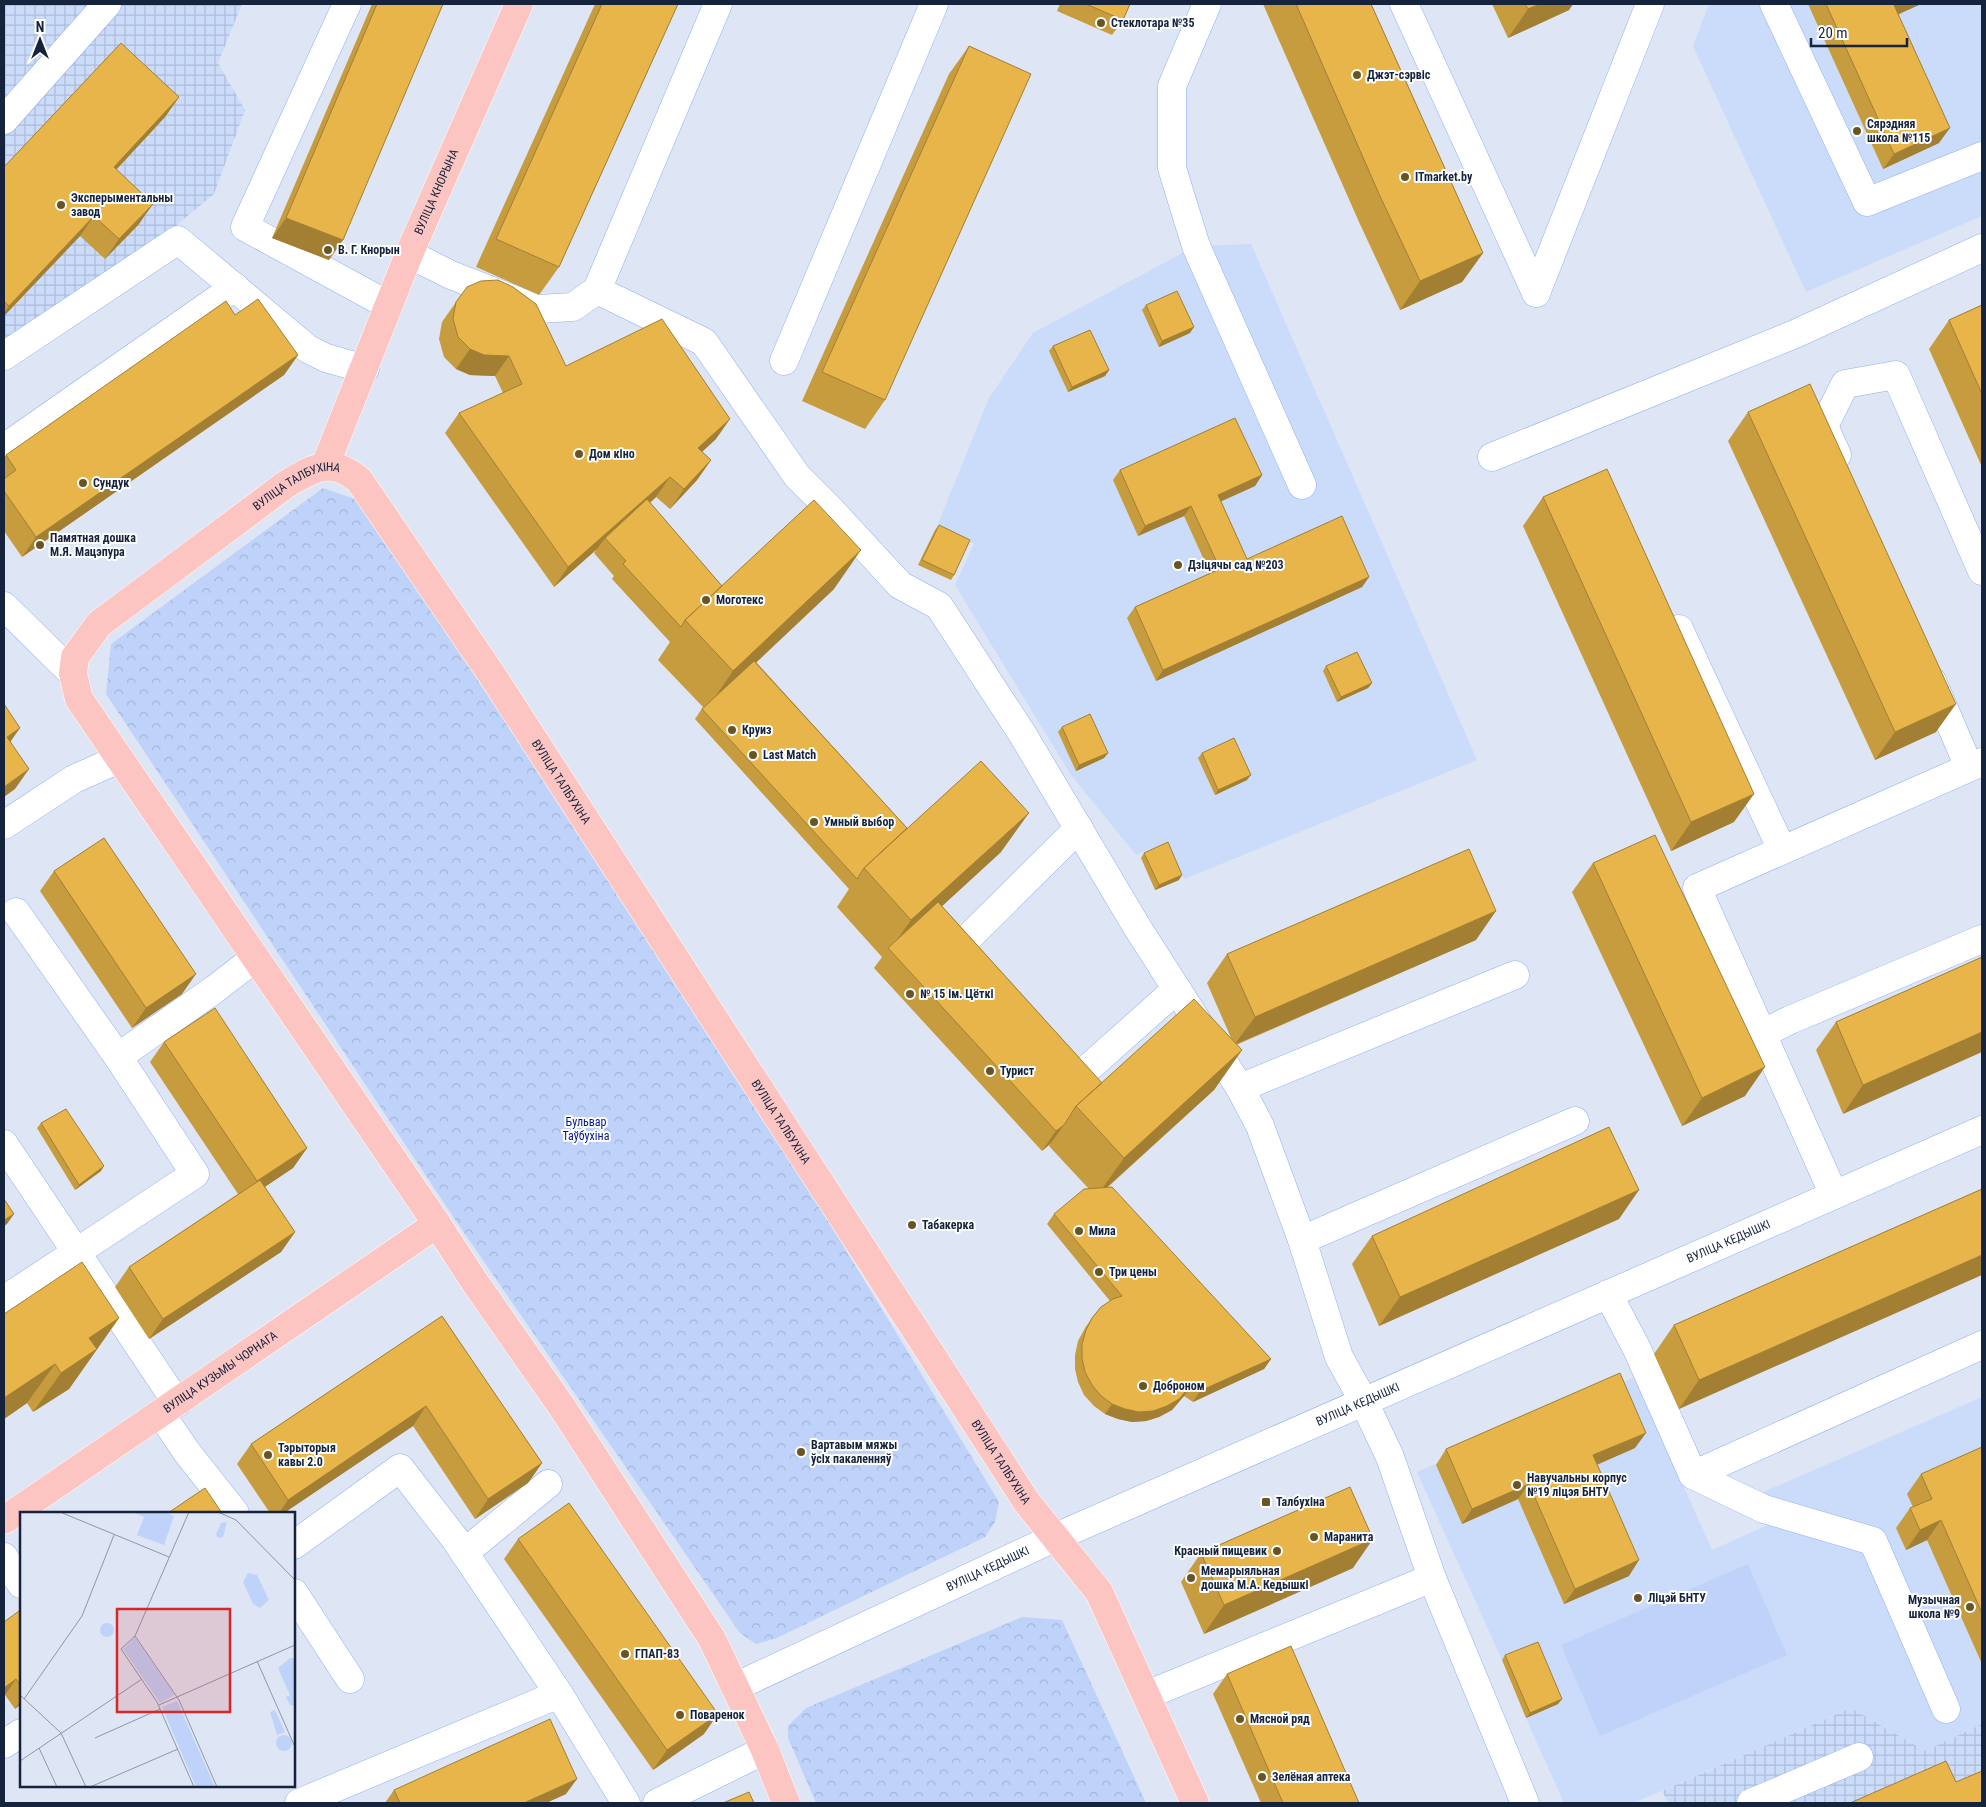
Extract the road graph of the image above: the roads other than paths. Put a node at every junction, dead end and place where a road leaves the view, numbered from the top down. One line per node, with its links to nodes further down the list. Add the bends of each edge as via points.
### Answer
1 (107, 4): 10 (street)
2 (347, 4): 16 (street, via 245,227)
3 (519, 4): 13 (main road, ВУЛІЦА КНОРЫНА)
4 (718, 4): 15 (street)
5 (934, 4): 18 (street)
6 (1207, 4): 24 (street, via 1172,86 1172,168 1196,246)
7 (1404, 4): 8 (street, via 1536,293)
8 (1650, 4)
9 (1774, 4): 11 (street, via 1867,202)
10 (4, 120)
11 (1982, 156)
12 (1982, 248): 21 (street, via 1795,334)
13 (409, 254): 15 (street, via 451,275 538,309 573,307); 16 (main road, ВУЛІЦА КНОРЫНА)
14 (235, 287): 17 (street, via 178,240); 19 (street, via 308,349); 20 (street)
15 (597, 290): 33 (street, via 704,342 797,476 900,585 939,606 1023,734)
16 (388, 305): 19 (main road, ВУЛІЦА КНОРЫНА)
17 (4, 356)
18 (784, 361)
19 (364, 369): 22 (main road, ВУЛІЦА КНОРЫНА)
20 (4, 448)
21 (1492, 457)
22 (325, 466): 29 (main road, ВУЛІЦА ТАЛБУХІНА, via 285,485 99,624 75,658); 61 (main road, ВУЛІЦА ТАЛБУХІНА, via 350,473 359,480 486,667 1026,1501)
23 (1847, 480): 25 (street, via 1824,426 1845,384 1896,375)
24 (1302, 485)
25 (1982, 571)
26 (4, 606): 29 (street)
27 (1670, 608): 34 (street)
28 (1923, 660): 31 (street)
29 (73, 674): 30 (main road, via 79,699)
30 (119, 759): 32 (street, via 74,779); 38 (main road)
31 (1976, 764): 34 (street)
32 (4, 825)
33 (1079, 828): 36 (street); 40 (street)
34 (1782, 850): 41 (street, via 1698,888)
35 (16, 912): 42 (street)
36 (971, 936)
37 (1982, 939): 41 (street)
38 (255, 958): 42 (street); 49 (main road)
39 (1515, 975): 44 (street)
40 (1177, 989): 43 (street); 44 (street)
41 (1762, 1034): 48 (street)
42 (118, 1057): 51 (street, via 195,1174)
43 (1086, 1070)
44 (1240, 1088): 50 (street, via 1260,1126)
45 (1575, 1121): 50 (street)
46 (1982, 1130): 48 (street, ВУЛІЦА КЕДЫШКІ)
47 (4, 1144): 51 (street)
48 (1834, 1195): 52 (street, ВУЛІЦА КЕДЫШКІ)
49 (437, 1224): 56 (main road, ВУЛІЦА КУЗЬМЫ ЧОРНАГА); 69 (main road, via 562,1408 712,1639)
50 (1302, 1240): 55 (street, via 1339,1357)
51 (76, 1252): 53 (street); 56 (street)
52 (1608, 1294): 55 (street, ВУЛІЦА КЕДЫШКІ); 57 (street, via 1637,1349)
53 (4, 1300)
54 (1982, 1345): 57 (street)
55 (1364, 1402): 61 (street, ВУЛІЦА КЕДЫШКІ); 65 (street, via 1390,1457)
56 (169, 1409): 59 (street, via 186,1451); 60 (main road, ВУЛІЦА КУЗЬМЫ ЧОРНАГА)
57 (1693, 1475): 72 (street, via 1764,1509 1873,1541)
58 (548, 1484): 63 (street)
59 (234, 1512)
60 (4, 1520)
61 (1056, 1537): 69 (street, ВУЛІЦА КЕДЫШКІ); 71 (main road, ВУЛІЦА ТАЛБУХІНА, via 1099,1592)
62 (295, 1544): 63 (street, via 400,1468)
63 (464, 1554): 70 (street)
64 (4, 1557): 66 (street)
65 (1432, 1578): 71 (street); 83 (street)
66 (20, 1582)
67 (295, 1595): 68 (street)
68 (350, 1678)
69 (735, 1687): 75 (main road)
70 (559, 1694): 77 (street); 79 (street)
71 (1147, 1695): 82 (main road, ВУЛІЦА ТАЛБУХІНА)
72 (1946, 1709)
73 (20, 1734): 74 (street)
74 (4, 1744)
75 (765, 1750): 80 (street); 81 (main road)
76 (1859, 1757): 84 (street)
77 (338, 1795): 78 (street)
78 (299, 1803)
79 (626, 1803)
80 (657, 1803)
81 (786, 1803)
82 (1195, 1803)
83 (1525, 1803)
84 (1750, 1803)

